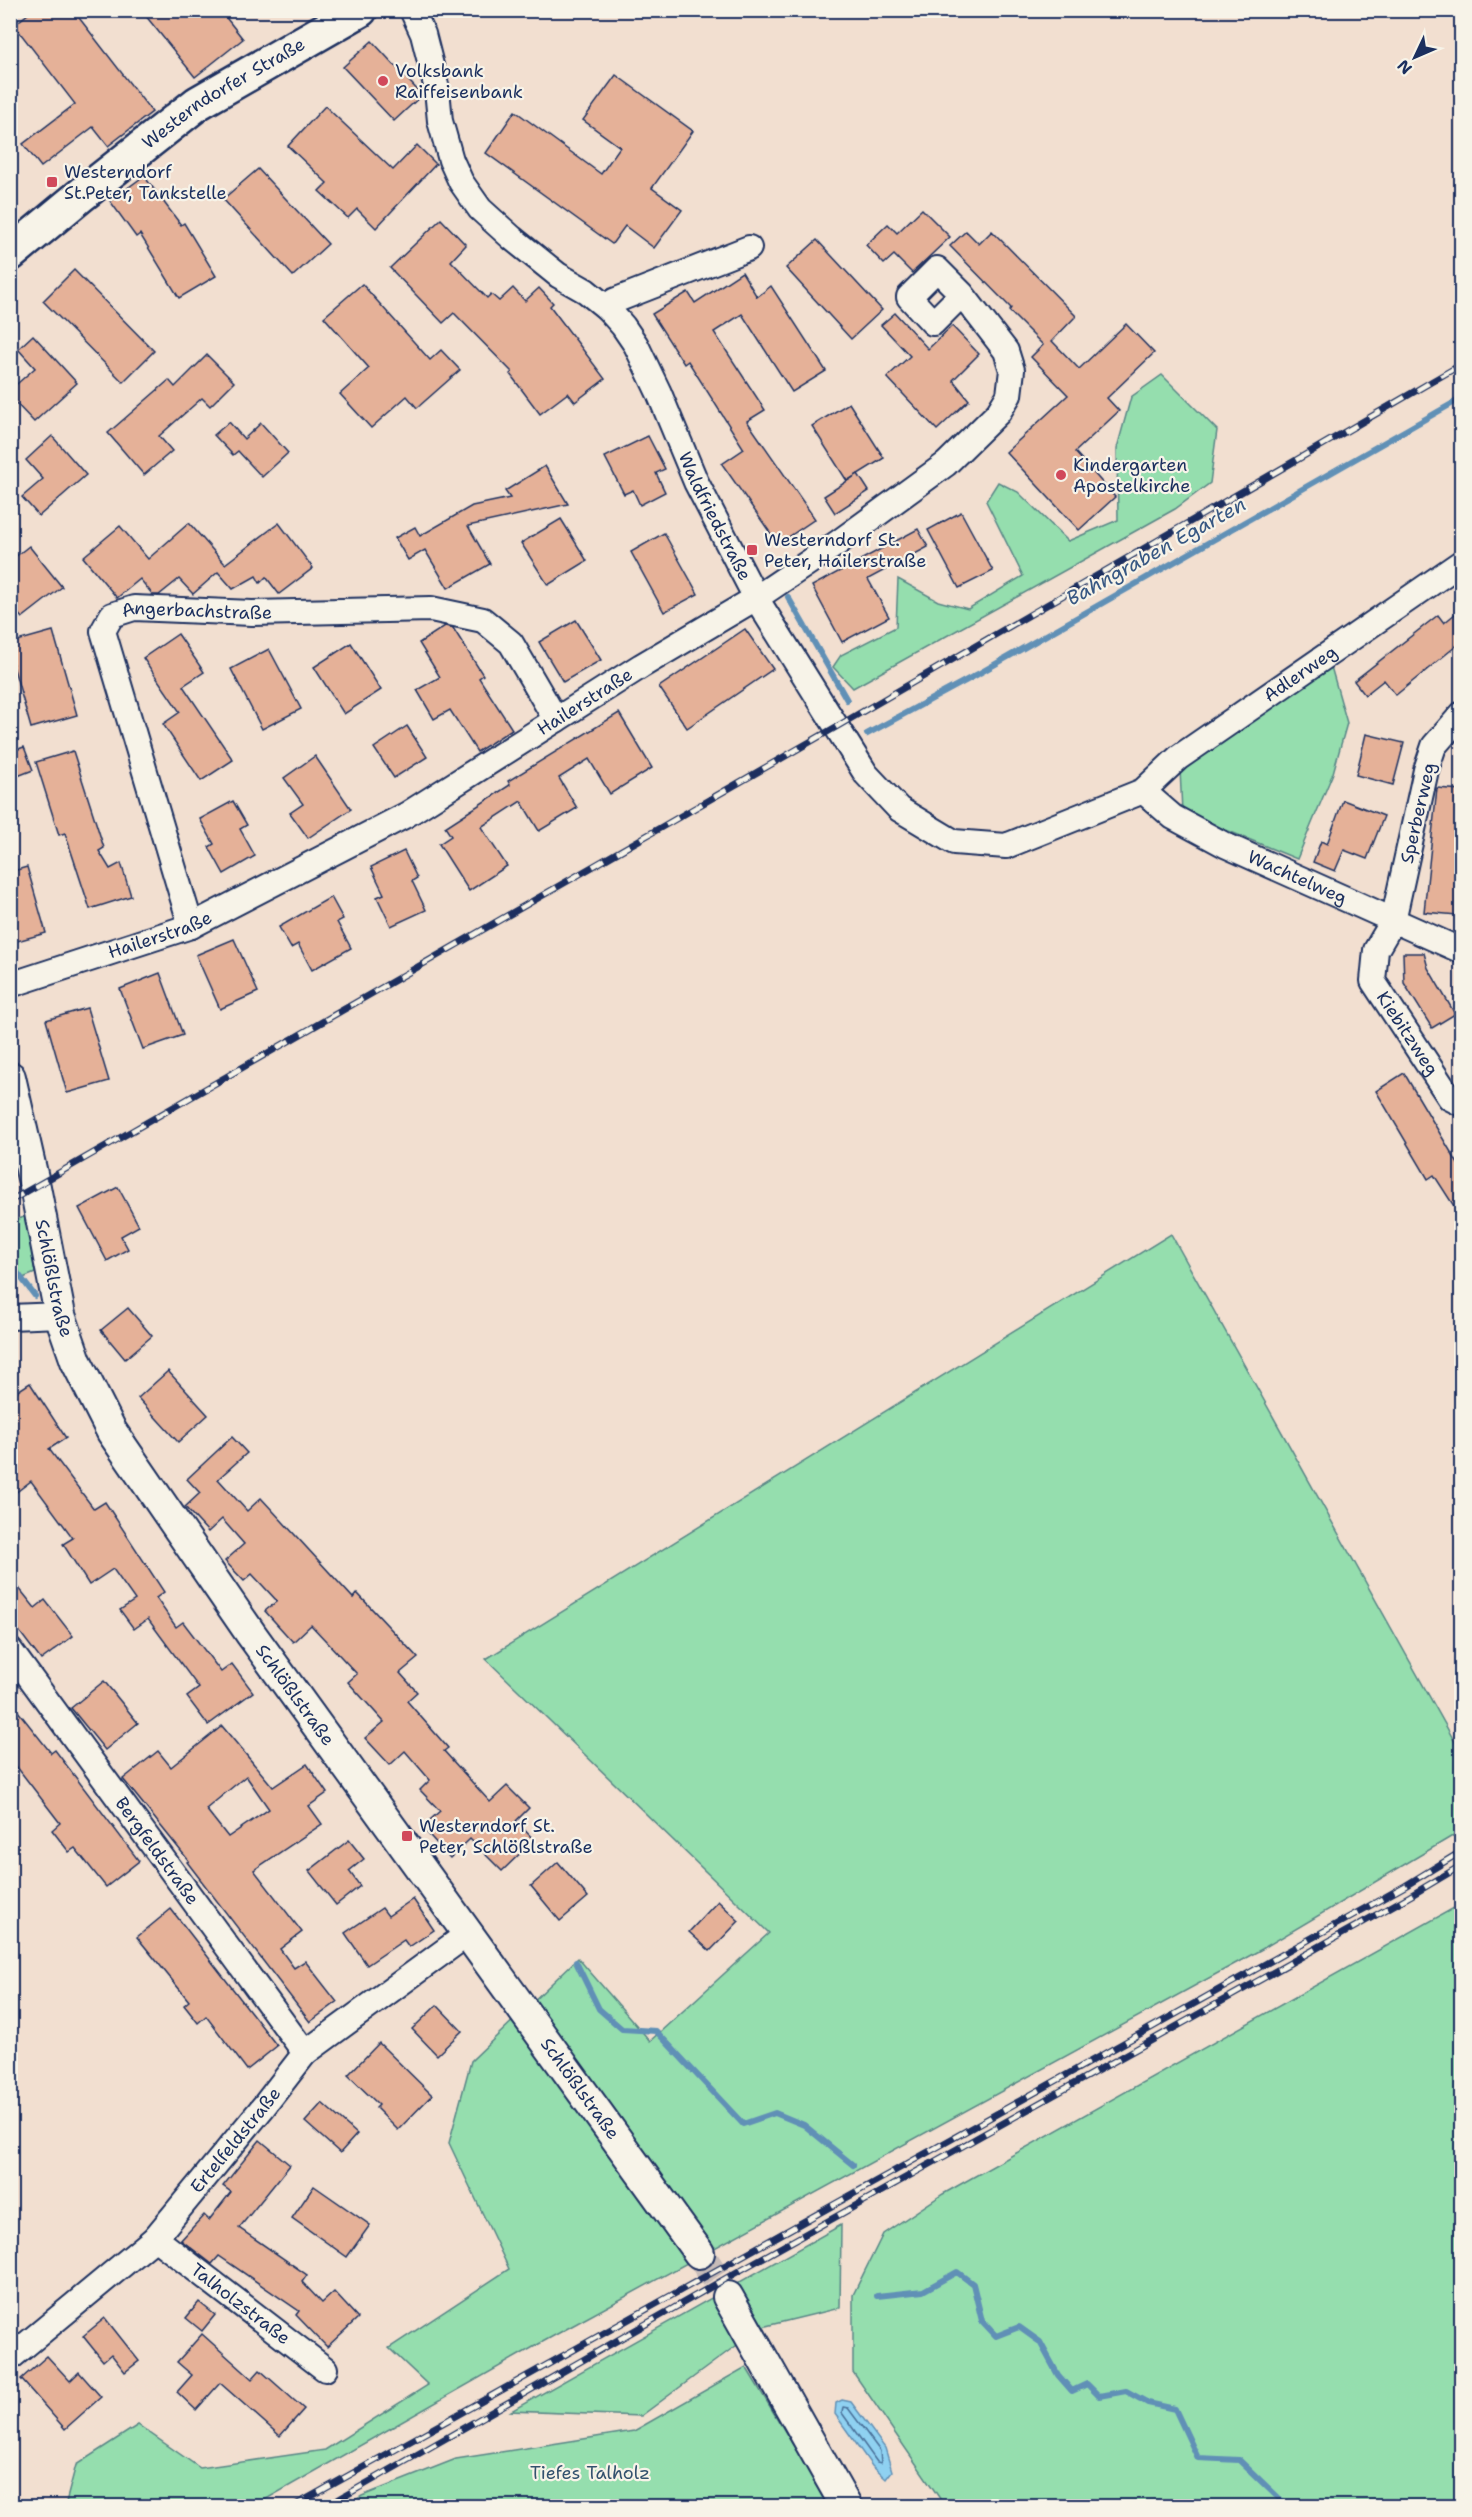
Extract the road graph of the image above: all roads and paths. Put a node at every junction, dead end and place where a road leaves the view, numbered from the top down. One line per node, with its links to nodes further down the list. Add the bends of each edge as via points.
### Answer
1 (360, 10): 4 (main road, Westerndorfer Straße, via 198,104)
2 (412, 10): 6 (street, Waldfriedstraße, via 423,34 437,89 440,121 461,182 480,209 512,238)
3 (749, 248): 6 (street, via 614,301)
4 (10, 254)
5 (962, 294): 8 (street, Hailerstraße, via 1005,351 1012,370 1009,395 998,413 946,464)
6 (607, 308): 8 (street, Waldfriedstraße, via 636,345 696,482)
7 (1461, 562): 11 (street, Adlerweg, via 1187,752)
8 (756, 598): 10 (street, Hailerstraße); 11 (street, Waldfriedstraße, via 866,774 899,809 954,842 1006,846)
9 (1461, 714): 12 (street, Sperberweg, via 1434,746 1426,770)
10 (556, 720): 13 (street, Hailerstraße, via 406,815); 13 (street, Angerbachstraße, via 510,643 483,620 431,609 252,613 134,608 112,615 103,631)
11 (1143, 791): 12 (street, Wachtelweg, via 1173,818)
12 (1393, 921): 14 (street, Wachtelweg); 17 (street, Kiebitzweg, via 1376,950 1373,981 1450,1098)
13 (191, 926): 15 (street, Hailerstraße)
14 (1461, 951)
15 (10, 985)
16 (10, 1077): 18 (street, Schlößlstraße)
17 (1461, 1104)
18 (60, 1315): 19 (street); 21 (street, Schlößlstraße, via 76,1362 112,1432 251,1635)
19 (10, 1317)
20 (10, 1650): 22 (street, Bergfeldstraße)
21 (469, 1933): 22 (street, Ertelfeldstraße); 24 (street, Schlößlstraße)
22 (305, 2053): 23 (street, Ertelfeldstraße)
23 (155, 2238): 26 (street, Ertelfeldstraße); 27 (street, Talholzstraße)
24 (699, 2253)
25 (728, 2297): 28 (street)
26 (10, 2358)
27 (325, 2369)
28 (846, 2506)

